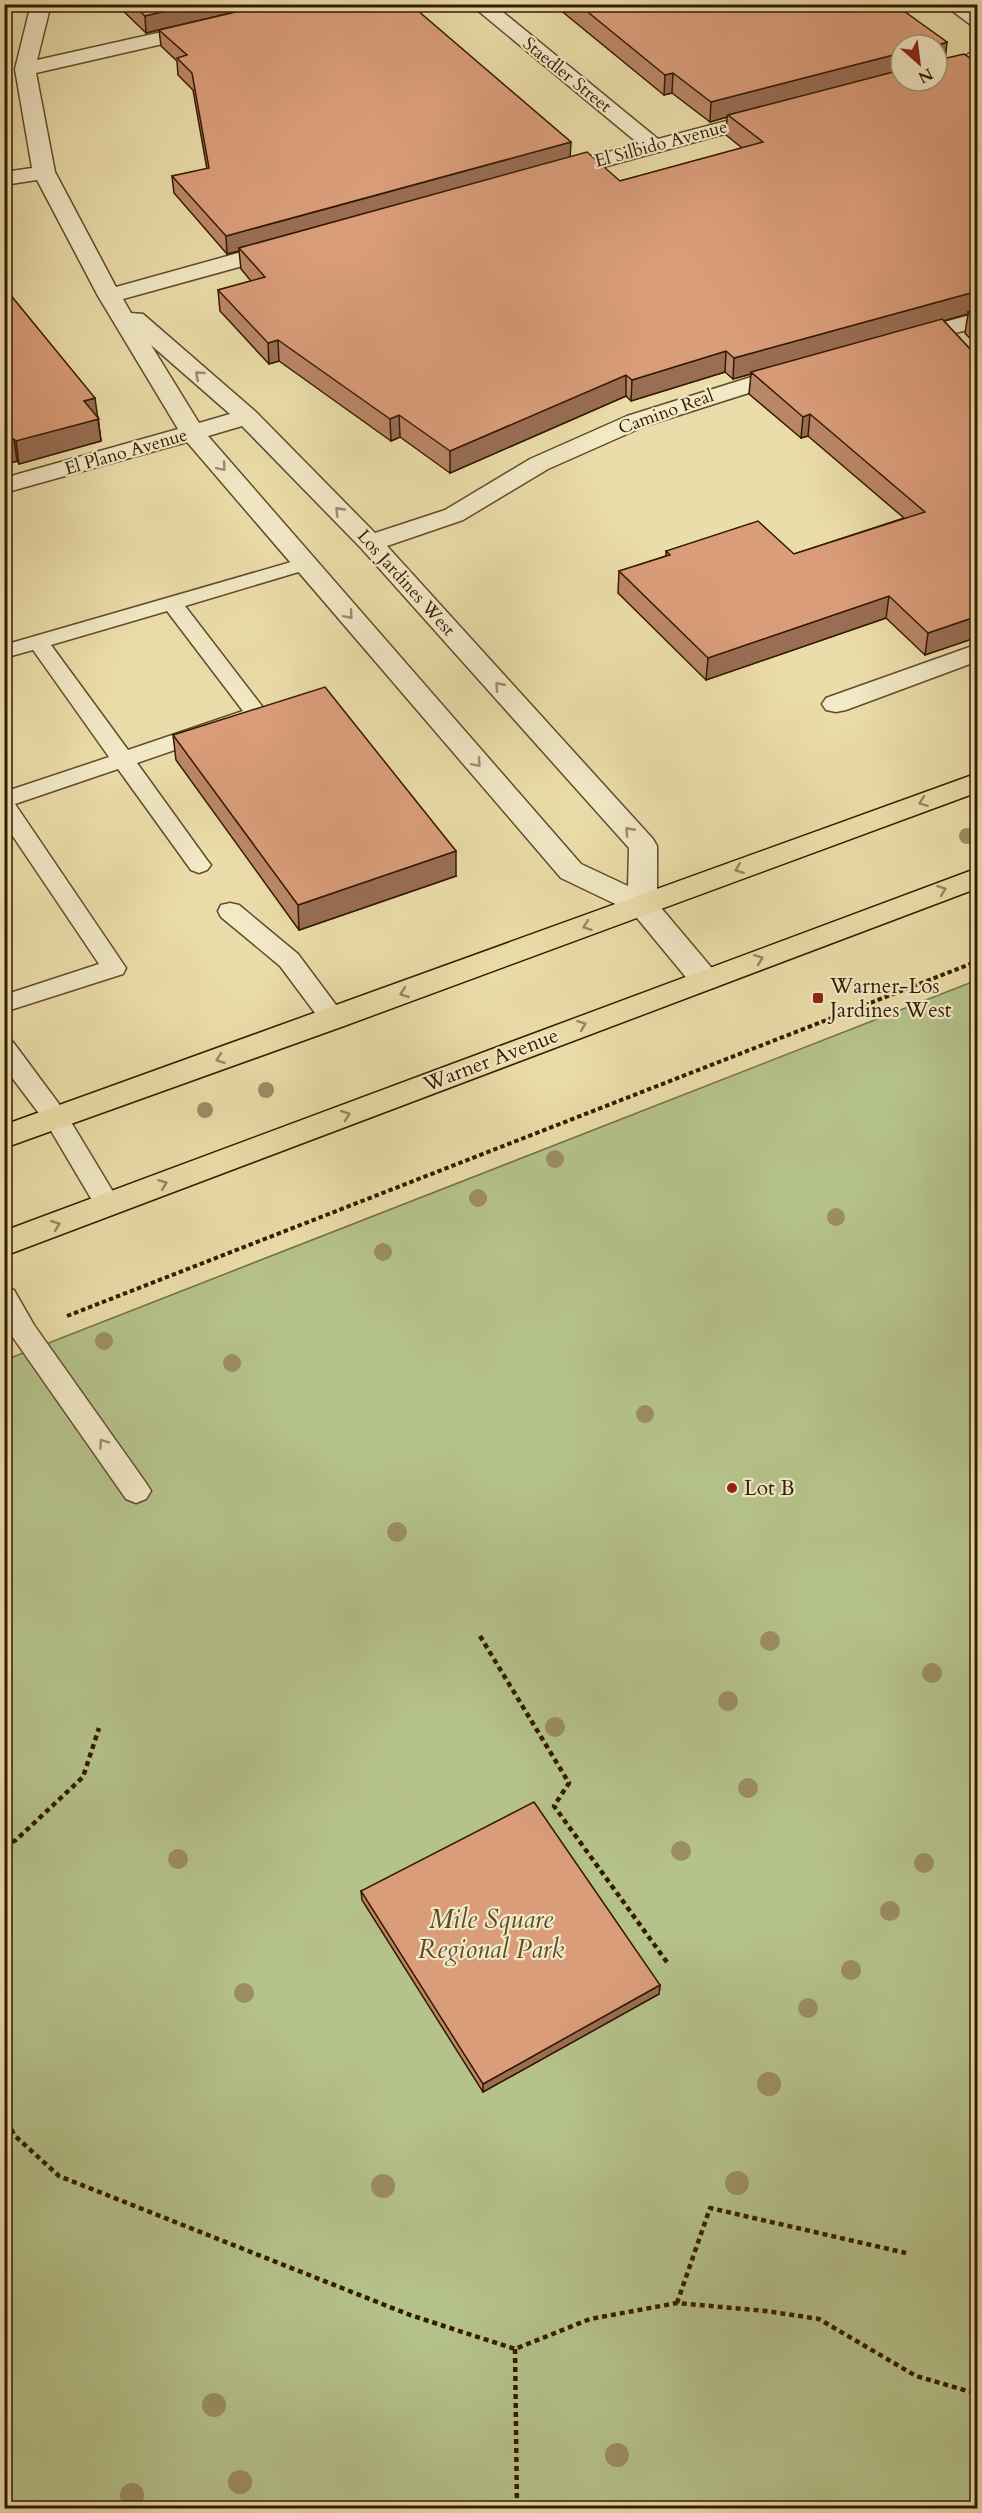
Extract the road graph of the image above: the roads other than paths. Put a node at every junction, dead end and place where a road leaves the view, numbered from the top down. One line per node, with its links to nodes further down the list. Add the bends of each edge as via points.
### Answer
1 (41, 4): 7 (street, Los Jardines West)
2 (480, 4): 10 (street, Staedler Street)
3 (953, 4): 4 (street)
4 (978, 21)
5 (218, 25): 7 (street)
6 (978, 55): 8 (street)
7 (25, 69): 11 (street, Los Jardines West)
8 (949, 69)
9 (788, 110): 10 (street, El Silbido Avenue)
10 (653, 145): 12 (street, El Silbido Avenue)
11 (44, 172): 13 (street); 15 (street, Los Jardines West)
12 (540, 177)
13 (4, 179)
14 (302, 243): 15 (street)
15 (109, 296): 21 (street, Los Jardines West, one-way to 15); 22 (street, Los Jardines West)
16 (978, 320): 17 (street)
17 (944, 328): 18 (street); 19 (street)
18 (888, 344)
19 (964, 350)
20 (821, 363): 24 (street, Camino Real, via 636,421 539,464 454,515)
21 (247, 417): 22 (street, El Plano Avenue); 24 (street, Los Jardines West, one-way to 21)
22 (193, 433): 23 (street, El Plano Avenue); 25 (street, Los Jardines West, one-way to 25)
23 (4, 486)
24 (370, 543): 37 (street, Los Jardines West, one-way to 24, via 643,846)
25 (305, 564): 26 (lane); 37 (street, Los Jardines West, one-way to 37, via 571,871)
26 (172, 603): 27 (lane); 31 (lane, via 257,714)
27 (38, 642): 28 (lane); 31 (lane)
28 (4, 652)
29 (978, 652): 30 (street)
30 (836, 704)
31 (123, 760): 33 (lane); 35 (lane)
32 (978, 782): 37 (main road, one-way to 37)
33 (4, 800)
34 (4, 805): 40 (lane, via 114,968)
35 (199, 865)
36 (978, 877): 39 (main road, Warner Avenue, one-way to 36)
37 (642, 905): 39 (street, Los Jardines West); 41 (main road, one-way to 41)
38 (230, 911): 41 (lane, via 289,960)
39 (705, 980): 45 (main road, Warner Avenue, one-way to 39)
40 (4, 1004)
41 (333, 1019): 43 (main road, one-way to 43)
42 (4, 1048): 43 (lane)
43 (56, 1118): 44 (main road); 45 (lane)
44 (4, 1137)
45 (108, 1205): 46 (main road, Warner Avenue, one-way to 45)
46 (4, 1244)
47 (4, 1297): 48 (lane, one-way to 47, via 24,1332)
48 (136, 1491)

